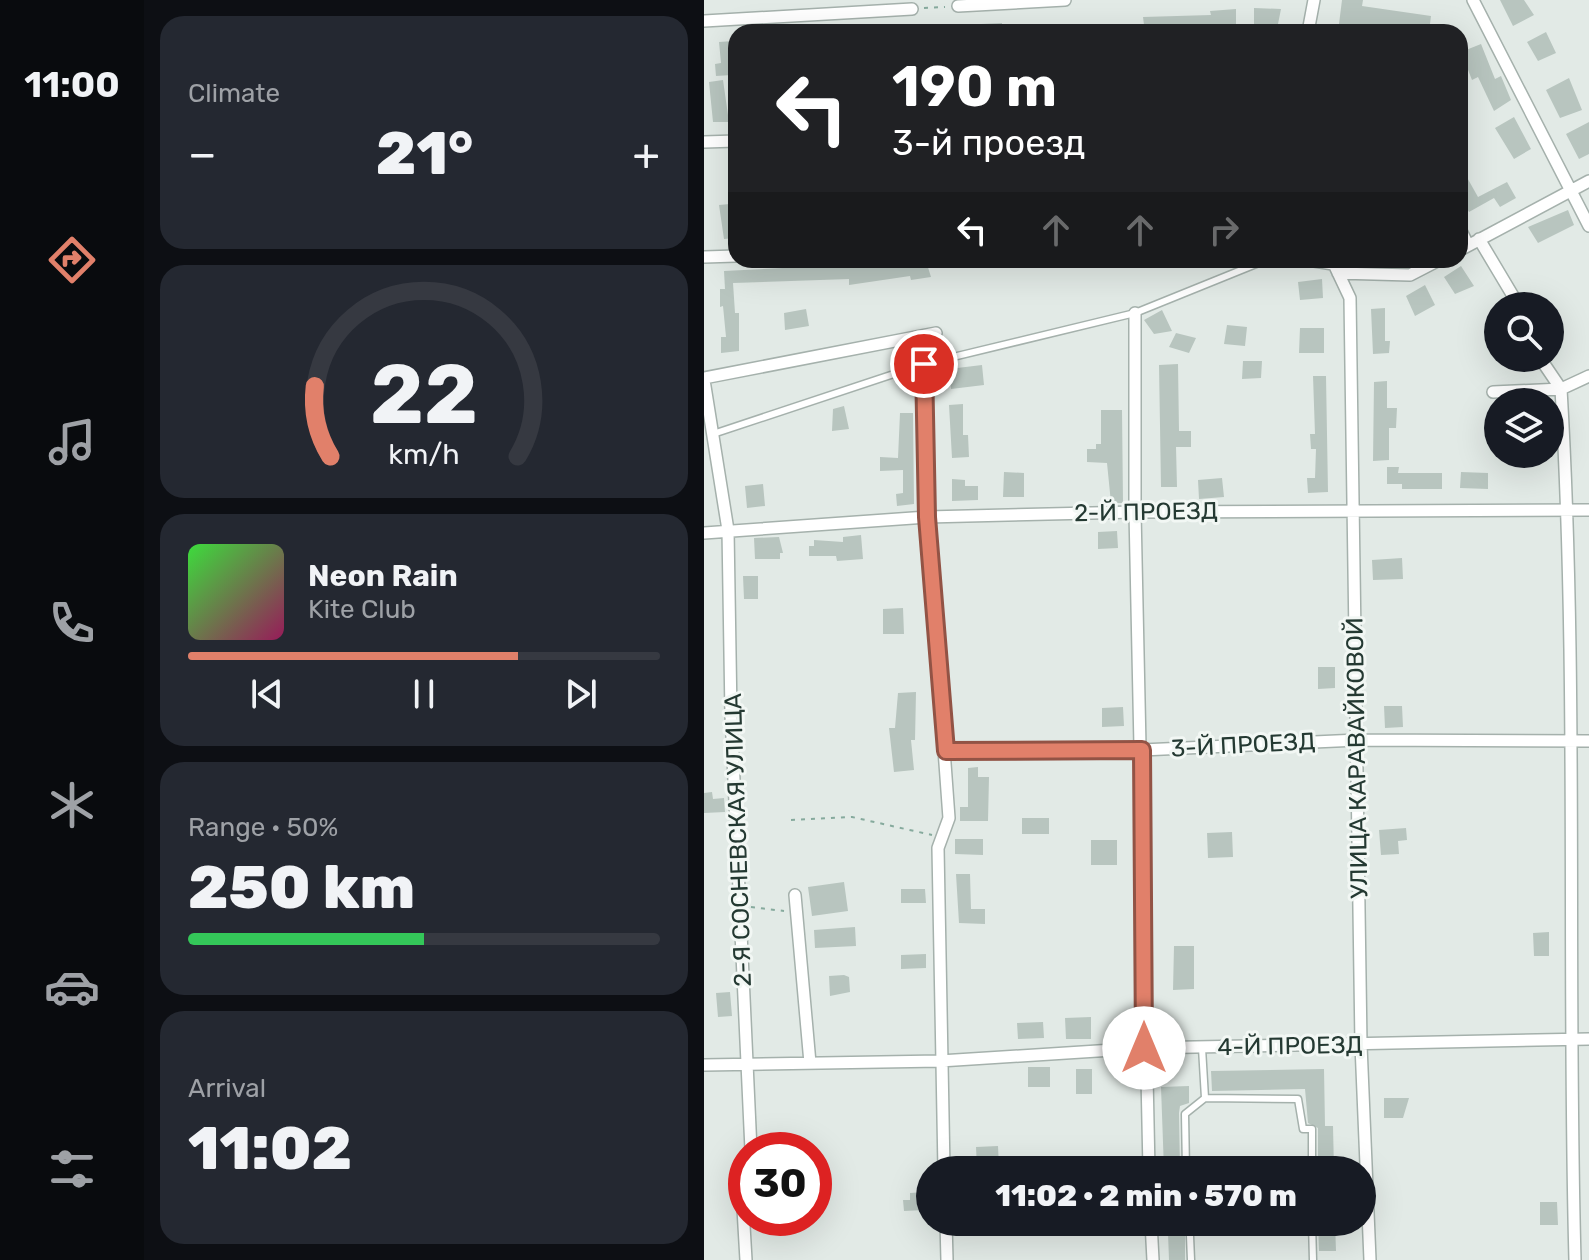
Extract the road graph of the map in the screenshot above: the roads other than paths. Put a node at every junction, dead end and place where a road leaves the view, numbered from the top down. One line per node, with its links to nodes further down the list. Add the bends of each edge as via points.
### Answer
1 (1065, 0): 4 (street)
2 (1314, 0): 7 (street)
3 (1473, 0): 11 (street)
4 (958, 6)
5 (912, 9): 6 (street)
6 (704, 21)
7 (1310, 24)
8 (728, 141): 9 (street)
9 (704, 142)
10 (1589, 181): 11 (street)
11 (1571, 191): 12 (street); 13 (street)
12 (1589, 226)
13 (1469, 245): 20 (street)
14 (728, 256): 15 (street)
15 (704, 257)
16 (1246, 268): 21 (lane)
17 (1336, 268): 29 (street, УЛИЦА КАРАВАЙКОВОЙ, via 1350,298)
18 (1352, 268): 19 (street, via 1410,275)
19 (1424, 268)
20 (1508, 292)
21 (1135, 313): 23 (lane); 32 (street)
22 (936, 333): 25 (street)
23 (924, 364): 27 (lane); 33 (street)
24 (1589, 376): 26 (street)
25 (704, 379): 27 (street, 2-Я СОСНЕВСКАЯ УЛИЦА)
26 (1563, 388)
27 (713, 434): 34 (street, 2-Я СОСНЕВСКАЯ УЛИЦА)
28 (1564, 441): 31 (street)
29 (1351, 508): 31 (street, 2-Й ПРОЕЗД); 32 (street, 2-Й ПРОЕЗД); 36 (street, УЛИЦА КАРАВАЙКОВОЙ)
30 (1589, 510): 31 (street, 2-Й ПРОЕЗД)
31 (1568, 511): 37 (street)
32 (1135, 512): 33 (street, 2-Й ПРОЕЗД); 39 (street)
33 (927, 517): 34 (street, 2-Й ПРОЕЗД); 40 (street)
34 (728, 530): 35 (street, 2-Й ПРОЕЗД); 48 (street, 2-Я СОСНЕВСКАЯ УЛИЦА)
35 (704, 533)
36 (1358, 740): 37 (street, 3-Й ПРОЕЗД); 39 (street, 3-Й ПРОЕЗД); 44 (street, УЛИЦА КАРАВАЙКОВОЙ)
37 (1569, 741): 38 (street, 3-Й ПРОЕЗД); 43 (street)
38 (1589, 741)
39 (1142, 750): 40 (street, 3-Й ПРОЕЗД); 45 (street)
40 (946, 751): 47 (street, via 949,818 938,848)
41 (795, 895): 49 (street)
42 (1589, 1039): 43 (street, 4-Й ПРОЕЗД)
43 (1569, 1040): 44 (street, 4-Й ПРОЕЗД); 68 (street)
44 (1361, 1045): 46 (street, 4-Й ПРОЕЗД); 67 (street, УЛИЦА КАРАВАЙКОВОЙ)
45 (1144, 1048): 46 (street, 4-Й ПРОЕЗД); 47 (street, 4-Й ПРОЕЗД); 54 (street)
46 (1202, 1048): 51 (lane)
47 (940, 1061): 49 (street, 4-Й ПРОЕЗД); 53 (street)
48 (747, 1063): 49 (street, 4-Й ПРОЕЗД); 50 (street, 4-Й ПРОЕЗД); 52 (street, 2-Я СОСНЕВСКАЯ УЛИЦА)
49 (810, 1063)
50 (704, 1065)
51 (1205, 1098): 55 (lane, via 1185,1114); 56 (lane, via 1298,1099 1303,1129 1312,1129)
52 (750, 1132)
53 (943, 1156)
54 (1148, 1156)
55 (1186, 1156)
56 (1312, 1156)
57 (745, 1236): 62 (street)
58 (946, 1236): 63 (street)
59 (1152, 1236): 64 (street)
60 (1190, 1236): 65 (lane)
61 (1312, 1236): 66 (lane)
62 (746, 1260)
63 (947, 1260)
64 (1153, 1260)
65 (1191, 1260)
66 (1313, 1260)
67 (1370, 1260)
68 (1575, 1260)

